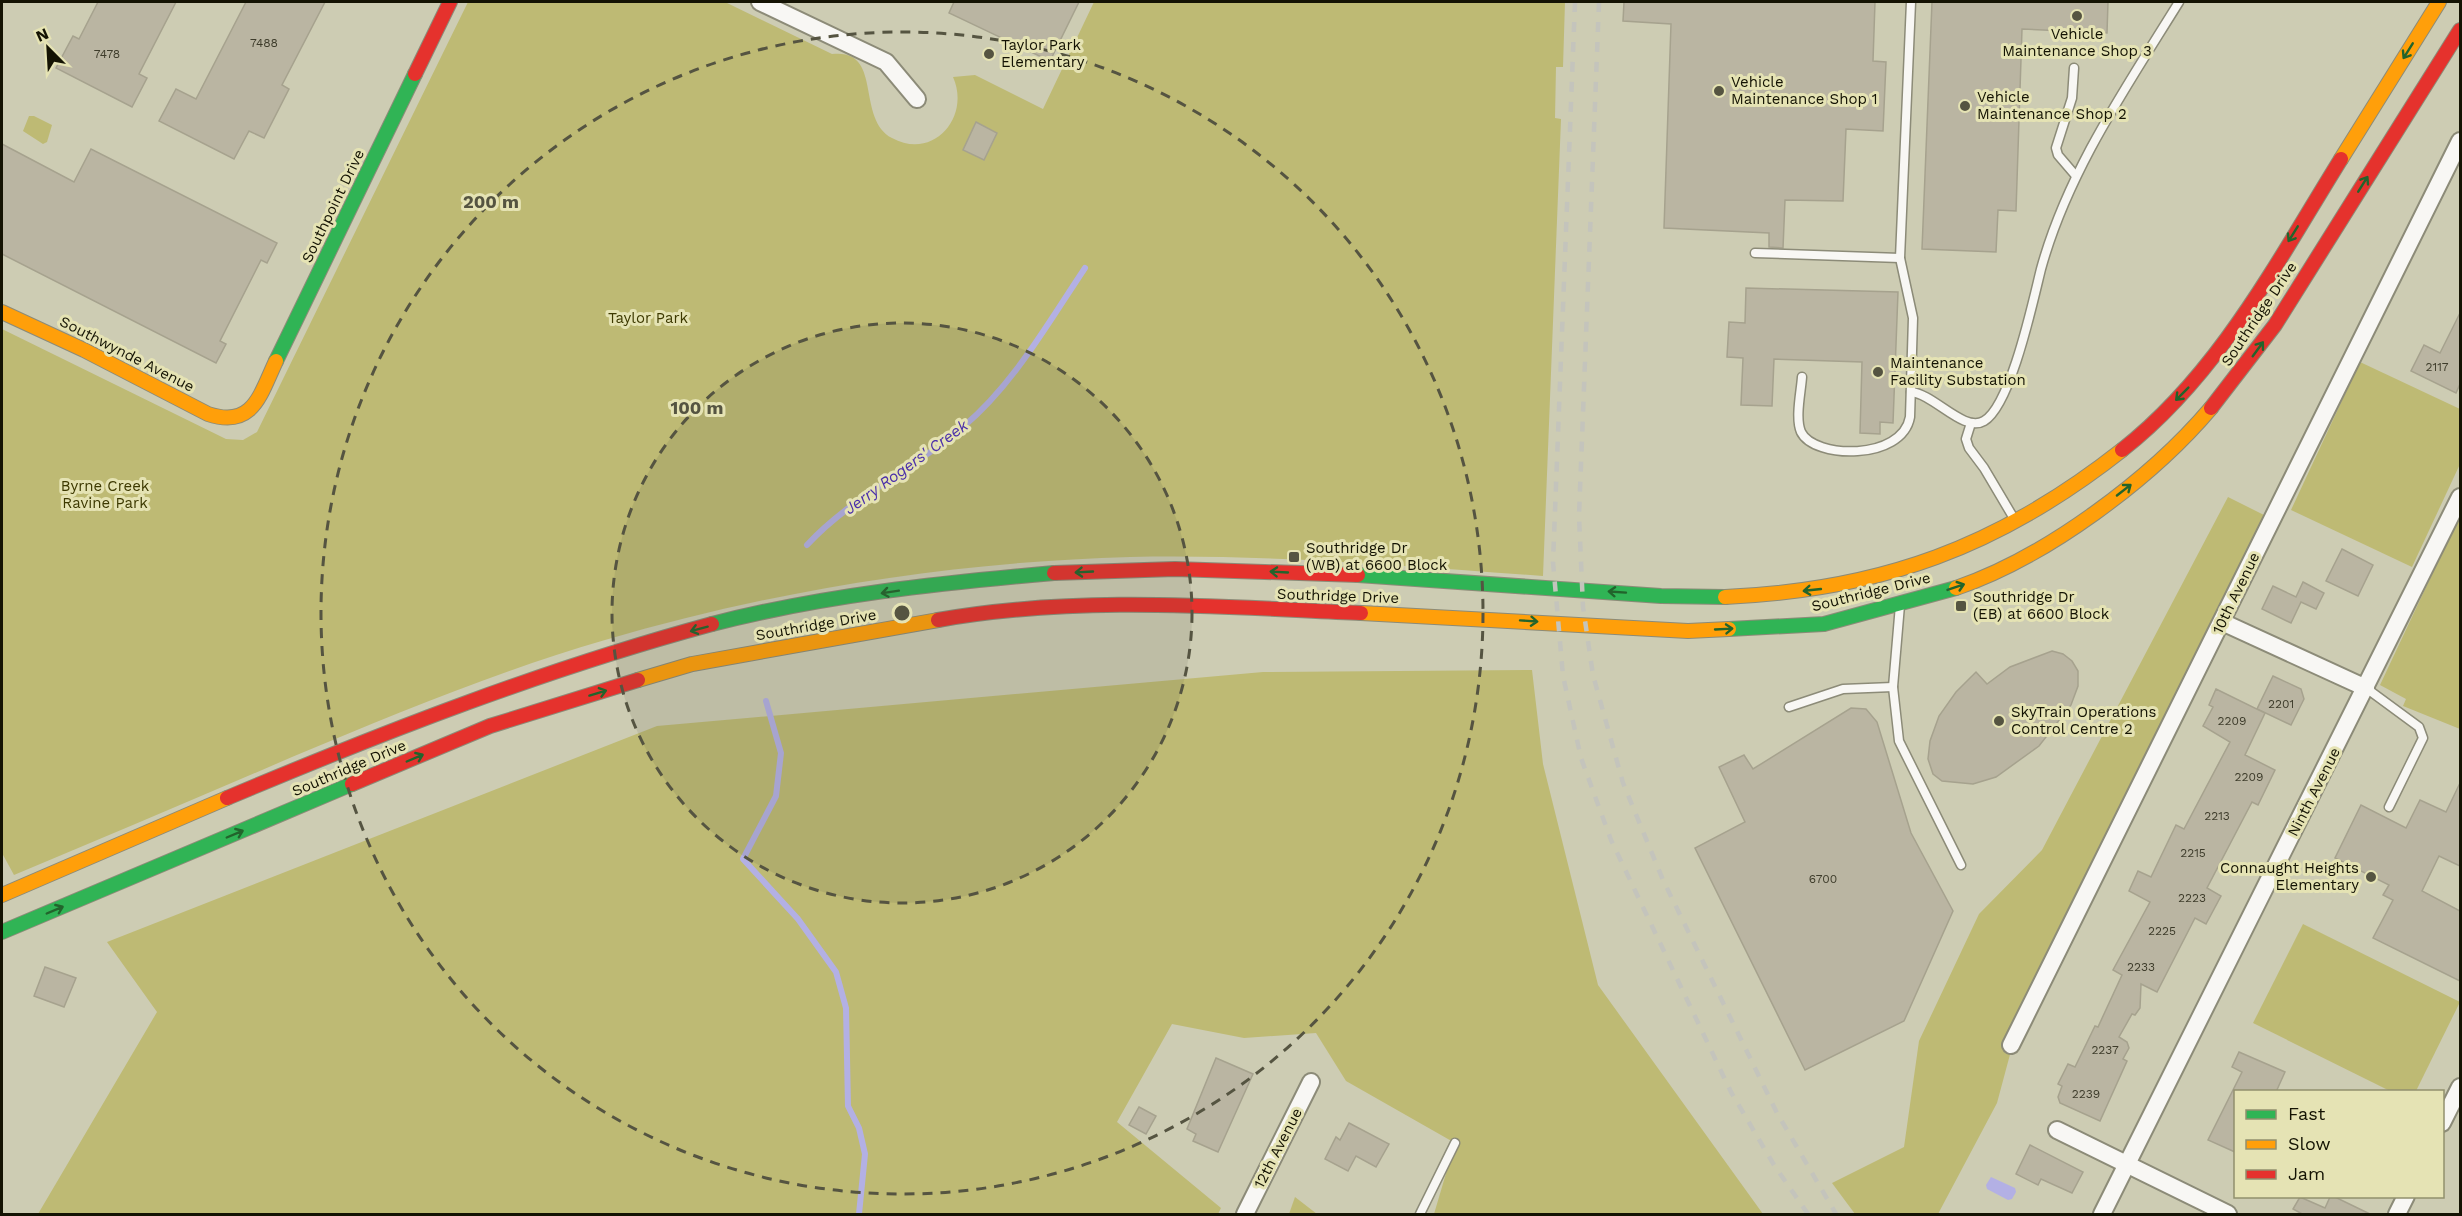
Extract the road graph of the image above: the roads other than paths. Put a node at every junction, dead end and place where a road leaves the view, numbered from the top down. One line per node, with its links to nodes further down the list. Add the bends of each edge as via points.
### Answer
1 (450, 2): 16 (main road, Southpoint Drive, via 258,399)
2 (760, 2): 8 (street, via 886,62)
3 (1911, 2): 12 (lane)
4 (2179, 2): 10 (lane)
5 (2439, 2): 19 (main road, Southridge Drive, one-way to 19, via 2230,337 2198,379 2143,434 2105,465)
6 (2460, 30): 21 (main road, Southridge Drive, one-way to 6, via 1959,587 2060,537 2151,469 2196,426 2275,325)
7 (2074, 68): 10 (lane, via 2072,98 2056,148)
8 (917, 99)
9 (2460, 141): 22 (street, 10th Avenue)
10 (2076, 176): 17 (lane, via 2045,256 2007,387 1993,414 1982,422)
11 (1755, 253): 12 (lane)
12 (1900, 258): 15 (lane, via 1913,318)
13 (2, 312): 16 (main road, Southwynde Avenue, via 208,414 225,420)
14 (1802, 377): 15 (lane, via 1802,434 1808,440 1836,449 1871,451 1900,438 1909,424)
15 (1911, 392): 17 (lane, via 1924,395)
16 (239, 419)
17 (1971, 423): 19 (lane, via 1966,439 1969,448)
18 (2460, 497): 24 (street, Ninth Avenue)
19 (2017, 524): 20 (main road, Southridge Drive)
20 (1930, 563): 21 (main road); 28 (main road, Southridge Drive, one-way to 28, via 1824,588 1752,596 1668,596 1463,581 1152,568 938,584 774,610 635,645 509,684)
21 (1900, 604): 23 (lane); 29 (main road, Southridge Drive, one-way to 21, via 490,726 692,664 955,617 1106,603 1471,617 1688,631 1824,624)
22 (2222, 622): 24 (street); 30 (street, 10th Avenue)
23 (1893, 687): 25 (lane, via 1843,689); 27 (lane, via 1899,741)
24 (2366, 688): 26 (lane, via 2419,727 2423,738); 36 (street, Ninth Avenue)
25 (1789, 707)
26 (2389, 807)
27 (1961, 865)
28 (2, 895)
29 (2, 932)
30 (2011, 1045)
31 (1311, 1082): 38 (street, 12th Avenue)
32 (2460, 1087): 33 (street)
33 (2444, 1119)
34 (2057, 1130): 36 (street)
35 (1455, 1143): 39 (lane)
36 (2127, 1165): 40 (street, Ninth Avenue); 41 (street)
37 (2406, 1198): 42 (street)
38 (1245, 1215)
39 (1420, 1215)
40 (2102, 1215)
41 (2228, 1215)
42 (2397, 1215)

